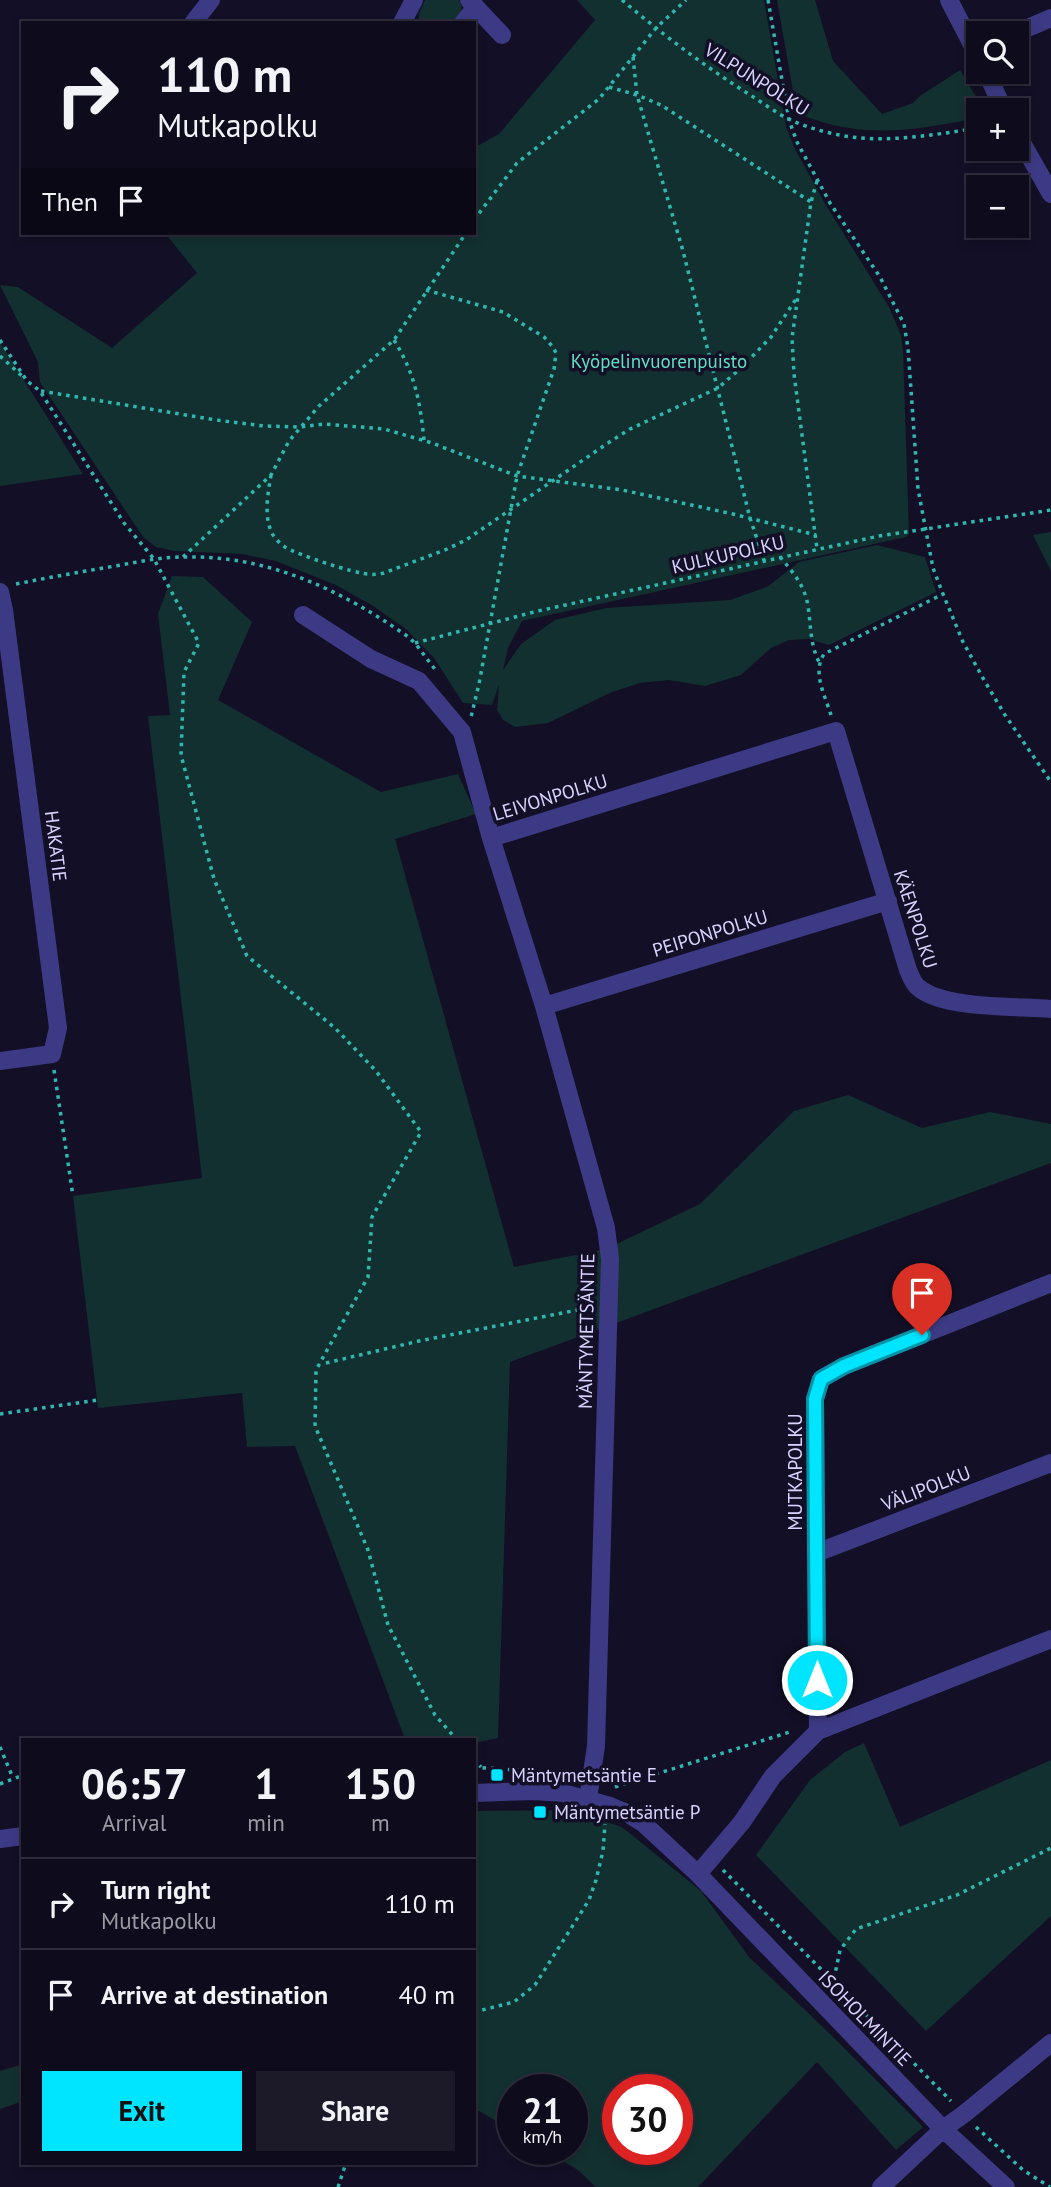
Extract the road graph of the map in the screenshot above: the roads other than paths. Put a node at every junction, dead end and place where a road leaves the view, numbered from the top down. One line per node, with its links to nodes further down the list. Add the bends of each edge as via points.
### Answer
1 (211, 0): 6 (street)
2 (414, 0): 7 (street)
3 (950, 0): 10 (street)
4 (473, 4): 8 (street); 11 (street)
5 (1051, 18): 9 (street)
6 (195, 21)
7 (403, 21)
8 (464, 21)
9 (1029, 28)
10 (966, 31)
11 (502, 35)
12 (1029, 153): 13 (street)
13 (1049, 184)
14 (0, 592): 21 (street, HAKATIE, via 58,1028 52,1055)
15 (303, 615): 17 (street, LEIVONPOLKU, via 371,659 419,681 462,732)
16 (836, 731): 17 (street, LEIVONPOLKU); 18 (street, KÄENPOLKU)
17 (491, 838): 19 (street, MÄNTYMETSÄNTIE)
18 (888, 901): 19 (street, PEIPONPOLKU); 20 (street, KÄENPOLKU, via 916,986 953,1002)
19 (544, 1006): 28 (street, MÄNTYMETSÄNTIE, via 611,1259 596,1746)
20 (1051, 1009)
21 (0, 1061)
22 (1051, 1283): 24 (street, MUTKAPOLKU, via 821,1379 815,1399)
23 (1051, 1463): 24 (street, VÄLIPOLKU)
24 (816, 1553): 26 (street, MUTKAPOLKU)
25 (1051, 1639): 26 (street)
26 (818, 1731): 31 (street, via 773,1776)
27 (476, 1793): 28 (street, ISOHOLMINTIE, via 534,1791)
28 (588, 1799): 31 (street, ISOHOLMINTIE, via 643,1823)
29 (21, 1836): 30 (street)
30 (0, 1839)
31 (698, 1874): 33 (street, ISOHOLMINTIE)
32 (1051, 2043): 33 (street)
33 (943, 2129): 34 (street); 35 (street, ISOHOLMINTIE)
34 (881, 2187)
35 (1006, 2187)

